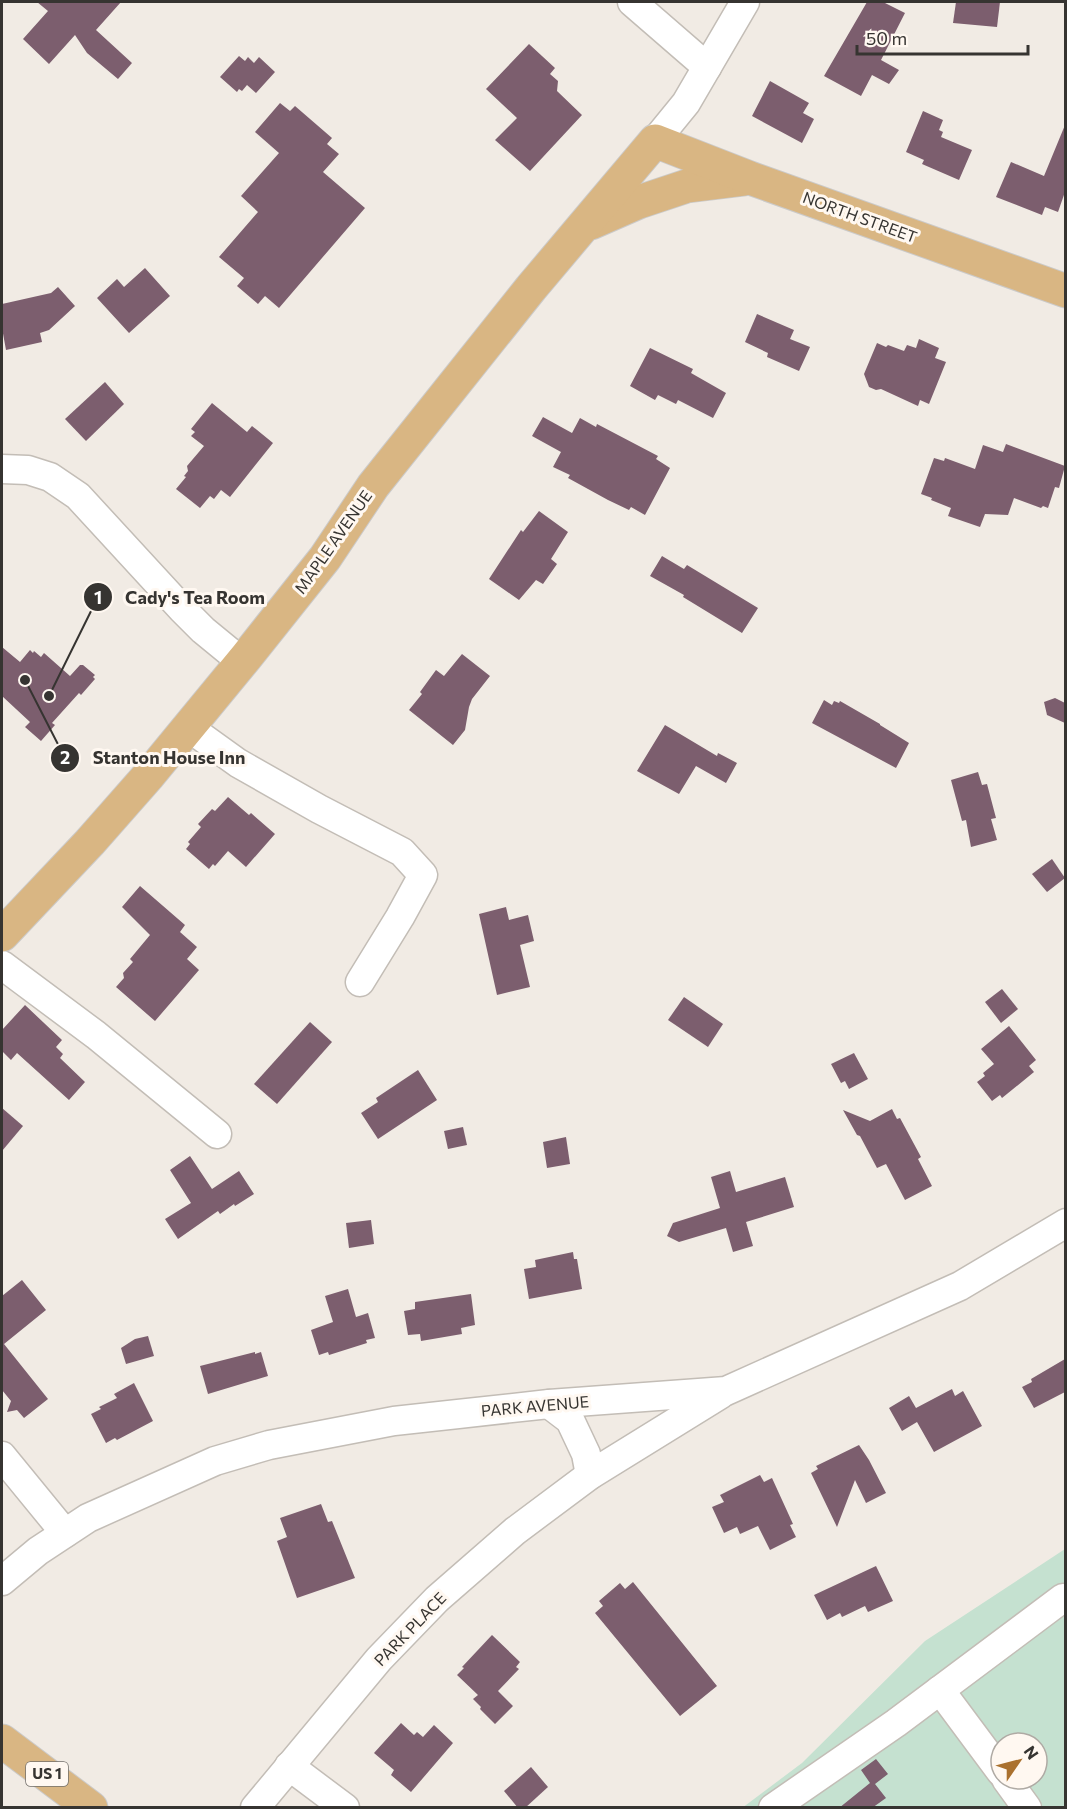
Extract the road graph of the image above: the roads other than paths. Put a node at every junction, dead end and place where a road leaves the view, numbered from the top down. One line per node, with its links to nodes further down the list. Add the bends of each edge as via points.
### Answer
1 (632, 2): 3 (street)
2 (745, 2): 3 (street)
3 (707, 67): 4 (street, via 686,103)
4 (655, 141): 5 (main road, NORTH STREET); 6 (main road, MAPLE AVENUE)
5 (750, 178): 6 (main road, via 687,186); 7 (main road, NORTH STREET)
6 (584, 226): 9 (main road, MAPLE AVENUE, via 373,486 325,558)
7 (1065, 291)
8 (2, 469): 9 (street, via 28,470 51,477 78,496 182,609)
9 (242, 662): 10 (main road, MAPLE AVENUE)
10 (188, 727): 11 (main road, MAPLE AVENUE, via 90,842); 13 (street, via 238,763 402,852 423,875)
11 (2, 935)
12 (2, 964): 14 (street)
13 (360, 982)
14 (217, 1134)
15 (1065, 1222): 16 (street, PARK AVENUE, via 960,1286)
16 (726, 1391): 17 (street, PARK AVENUE); 19 (street, PARK PLACE)
17 (549, 1404): 19 (street, via 570,1419 586,1454); 20 (street, PARK AVENUE, via 394,1421 269,1445 215,1461 88,1518)
18 (2, 1456): 20 (street)
19 (590, 1475): 26 (street, PARK PLACE, via 515,1531 437,1599)
20 (65, 1533): 21 (street, PARK AVENUE)
21 (2, 1581)
22 (1063, 1598): 23 (street)
23 (940, 1690): 25 (street); 31 (street)
24 (2, 1741): 28 (main road, US 1)
25 (989, 1756)
26 (289, 1766): 29 (street, PARK PLACE); 30 (street)
27 (1015, 1791): 32 (street)
28 (91, 1808)
29 (255, 1808)
30 (345, 1808)
31 (773, 1808)
32 (1027, 1808)

